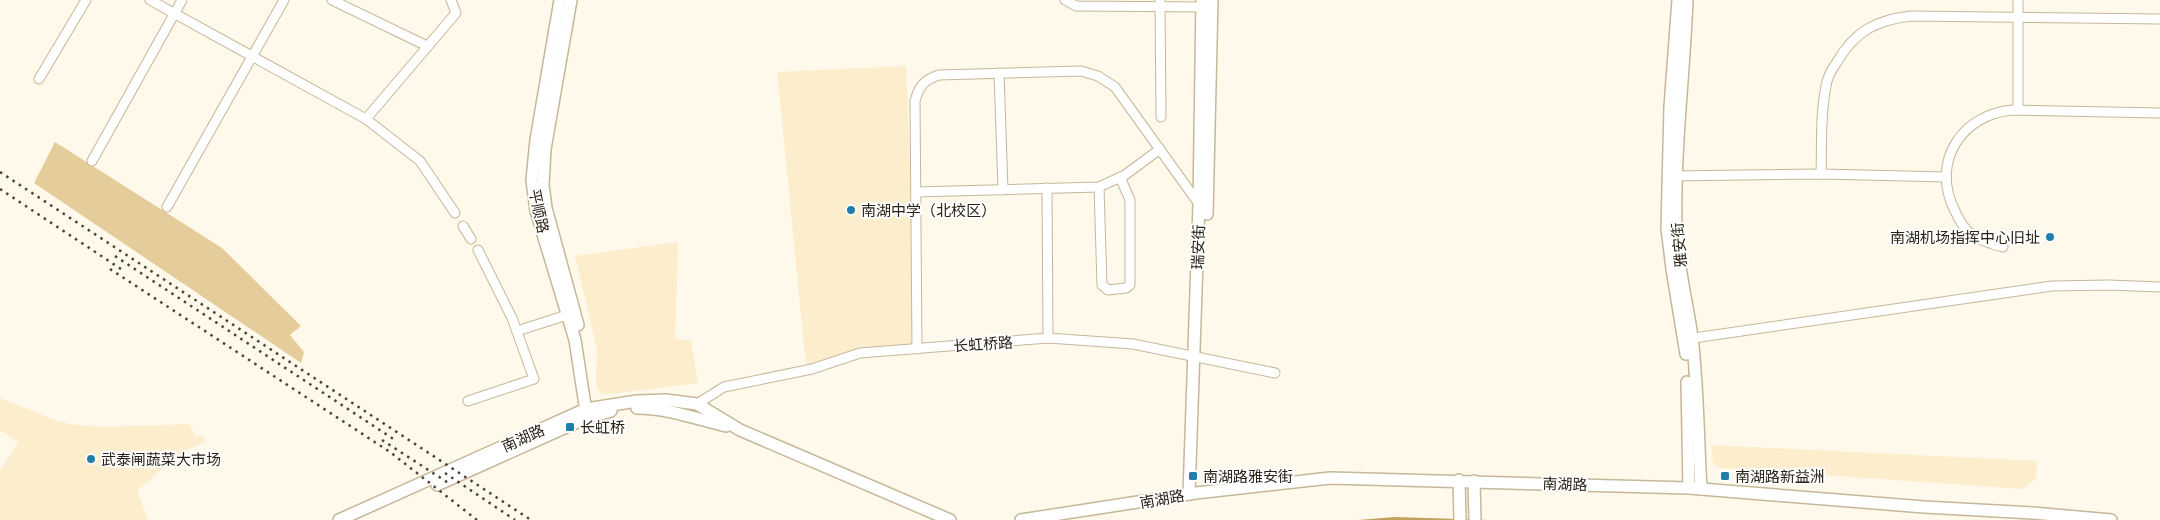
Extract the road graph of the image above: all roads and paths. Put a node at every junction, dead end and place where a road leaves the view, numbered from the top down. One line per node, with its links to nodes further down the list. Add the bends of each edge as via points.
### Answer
1 (86, 0): 22 (street)
2 (150, 0): 16 (street)
3 (182, 0): 16 (street)
4 (284, 0): 20 (street)
5 (332, 0): 19 (street)
6 (451, 0): 19 (street, via 456,13)
7 (560, 0): 45 (main road, 平顺路, via 532,180 536,210)
8 (571, 0): 54 (main road, 平顺路, via 545,148 543,186 581,336)
9 (1065, 0): 14 (street, via 1076,6)
10 (1212, 0): 50 (main road, 瑞安街)
11 (1678, 0): 30 (main road, 雅安街, via 1670,108)
12 (1687, 0): 30 (main road, 雅安街)
13 (2018, 0): 17 (street)
14 (1160, 3): 15 (street); 25 (street)
15 (1202, 4): 37 (main road, 瑞安街)
16 (174, 14): 20 (street); 28 (street)
17 (2018, 17): 18 (street); 23 (street); 29 (street, via 1891,18 1858,35 1846,47 1826,84)
18 (2160, 20)
19 (427, 46): 26 (street)
20 (252, 57): 26 (street); 38 (street)
21 (999, 73): 27 (street, via 1081,70 1098,76 1115,87); 35 (street); 36 (street, via 939,75 926,79 918,90 915,101)
22 (39, 79)
23 (2018, 110): 24 (street); 32 (street, via 1996,111 1968,127 1954,144)
24 (2160, 113)
25 (1161, 117)
26 (366, 119): 39 (street, via 420,161)
27 (1160, 149): 31 (street); 37 (street)
28 (92, 161)
29 (1821, 174): 30 (street); 32 (street)
30 (1673, 176): 48 (main road, 雅安街, via 1669,247)
31 (1120, 177): 33 (street); 33 (street, via 1130,200 1130,284 1126,288 1108,290 1102,285)
32 (1946, 177): 42 (street, via 1951,204 1959,220 1984,242)
33 (1099, 187): 34 (street)
34 (1047, 188): 35 (street); 47 (street)
35 (1003, 190): 36 (street)
36 (916, 192): 49 (street)
37 (1199, 204): 50 (main road, 瑞安街)
38 (167, 206)
39 (455, 213)
40 (463, 226): 41 (street)
41 (471, 239)
42 (2003, 247)
43 (478, 250): 46 (street)
44 (2160, 287): 48 (street, via 2109,284 2052,286)
45 (567, 315): 46 (street); 54 (main road, 平顺路)
46 (517, 331): 52 (street, via 534,379)
47 (1048, 338): 49 (street, 长虹桥路); 50 (street, 长虹桥路, via 1133,344)
48 (1688, 339): 58 (main road, 雅安街); 59 (main road, 雅安街)
49 (917, 349): 53 (street, 长虹桥路, via 860,353 812,369 747,381 724,387)
50 (1198, 357): 51 (street, 长虹桥路); 60 (main road, 瑞安街)
51 (1275, 374)
52 (468, 401)
53 (697, 404): 54 (main road, 南湖路, via 637,401); 55 (main road, 南湖路)
54 (589, 413): 55 (main road, 南湖路, via 650,408); 62 (main road, 南湖路); 63 (main road, 南湖路)
55 (740, 430): 64 (main road, 南湖路)
56 (1459, 480): 57 (main road, 南湖路); 60 (main road, 南湖路, via 1318,479); 66 (main road)
57 (1474, 481): 58 (main road, 南湖路); 67 (main road)
58 (1690, 488): 59 (main road, 南湖路)
59 (1702, 488): 61 (main road, 南湖路)
60 (1192, 493): 65 (main road, 南湖路)
61 (2032, 516): 68 (main road, 南湖路)
62 (339, 520)
63 (357, 520)
64 (950, 520)
65 (1021, 520)
66 (1460, 520)
67 (1475, 520)
68 (2111, 520)

